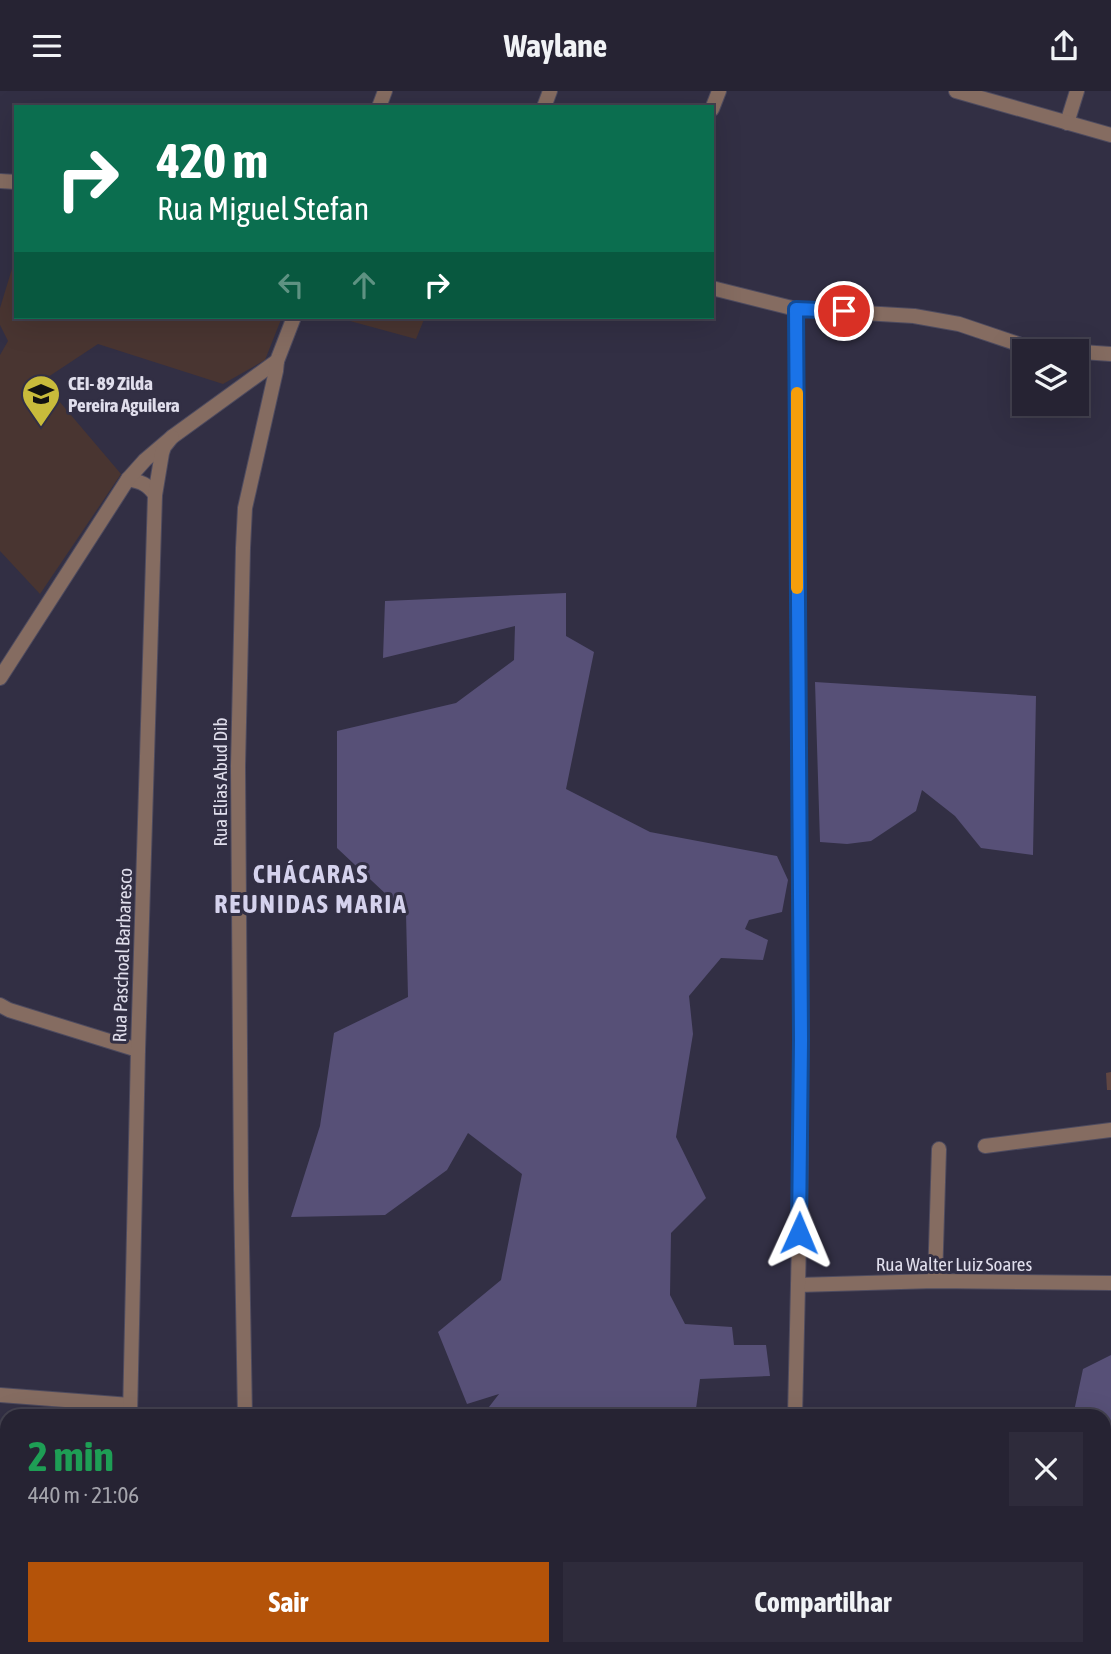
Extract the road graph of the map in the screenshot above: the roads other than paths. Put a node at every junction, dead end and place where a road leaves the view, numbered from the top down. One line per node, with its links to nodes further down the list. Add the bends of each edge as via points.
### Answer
1 (956, 91): 3 (street)
2 (1077, 91): 3 (street)
3 (1067, 123): 4 (street)
4 (1111, 135)
5 (714, 288): 6 (street)
6 (796, 309): 8 (street, via 914,316 959,324 1038,349); 21 (street, via 801,1026)
7 (293, 319): 9 (street, Rua Elias Abud Dib)
8 (1111, 354)
9 (277, 361): 10 (street); 25 (street, Rua Elias Abud Dib, via 245,508 243,548 238,780)
10 (172, 437): 11 (street); 12 (street, Rua Paschoal Barbaresco, via 162,453)
11 (128, 479): 12 (street, via 144,483); 13 (street)
12 (155, 495): 15 (street, Rua Paschoal Barbaresco)
13 (0, 678)
14 (0, 1005): 15 (street)
15 (138, 1050): 24 (street, Rua Paschoal Barbaresco)
16 (1111, 1130): 17 (street)
17 (985, 1146)
18 (939, 1149): 19 (street)
19 (935, 1281): 20 (street, Rua Walter Luiz Soares); 21 (street, Rua Walter Luiz Soares)
20 (1111, 1283)
21 (798, 1285): 26 (street)
22 (0, 1395): 23 (street)
23 (121, 1409)
24 (130, 1409)
25 (245, 1409)
26 (795, 1409)

